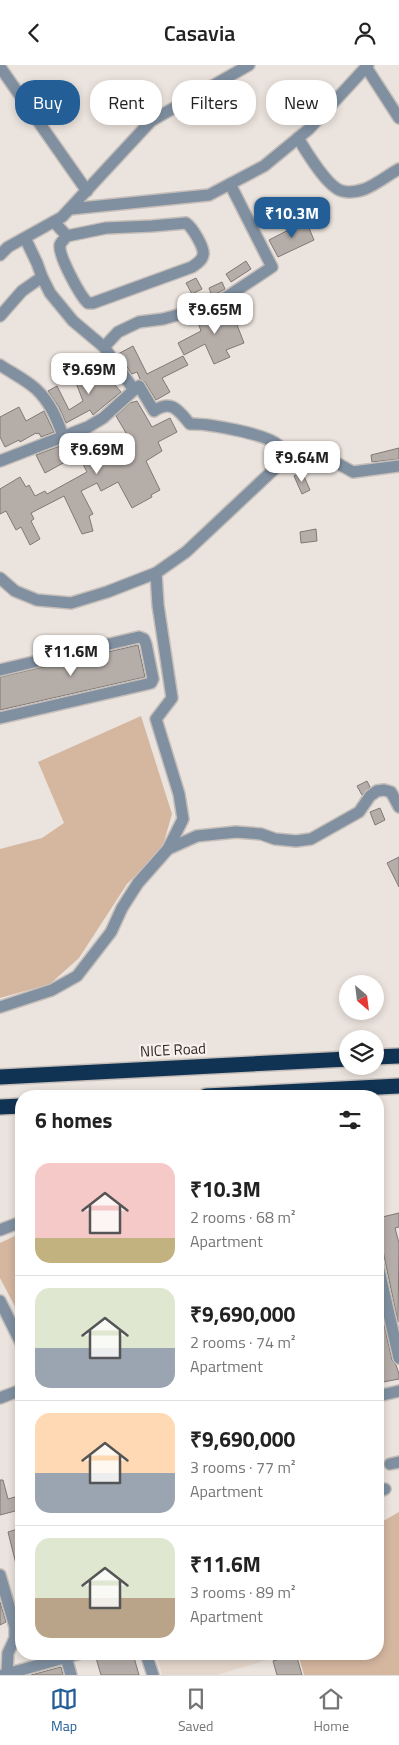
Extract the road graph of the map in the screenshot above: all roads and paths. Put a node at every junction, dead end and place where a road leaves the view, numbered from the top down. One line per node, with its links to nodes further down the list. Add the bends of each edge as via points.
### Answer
1 (249, 65): 8 (street, via 151,121)
2 (367, 66): 4 (street); 5 (street)
3 (0, 67): 8 (street)
4 (399, 119)
5 (298, 137): 6 (street, via 333,186 342,191 365,189); 7 (street, via 264,166)
6 (399, 169)
7 (230, 184): 9 (street, via 209,195); 16 (street, via 272,267 218,302 139,323 118,332)
8 (87, 191): 9 (street)
9 (70, 209): 10 (street)
10 (54, 222): 11 (street); 12 (street)
11 (67, 236): 11 (street, via 60,245 60,252 73,281 88,303 192,267 204,252 186,223 106,228)
12 (25, 238): 13 (street); 14 (street)
13 (0, 255)
14 (42, 277): 15 (street, via 22,291); 16 (street, via 50,293 73,321)
15 (0, 316)
16 (104, 347): 18 (street)
17 (0, 365): 19 (street, via 36,389 55,415)
18 (134, 390): 19 (street, via 103,418); 20 (street, via 139,386 154,411 169,406 177,409 190,424 223,427 267,439 278,445)
19 (63, 436): 21 (street)
20 (286, 458): 22 (street, via 326,457 352,472); 23 (street, via 186,552)
21 (0, 461)
22 (399, 466)
23 (156, 573): 24 (street, via 71,603 38,600 15,591); 28 (street, via 172,697 156,719 179,794 183,819)
24 (0, 578)
25 (0, 671): 26 (street, via 138,637 146,644 153,679 151,683)
26 (0, 718)
27 (399, 807): 28 (street, via 391,792 377,791 359,813 311,839 296,841 236,832 198,836)
28 (168, 849): 29 (street, via 138,883 111,932 77,976 52,990)
29 (0, 1007)
30 (399, 1056): 31 (highway)
31 (384, 1057)
32 (339, 1059): 33 (highway, NICE Road)
33 (0, 1077)
34 (399, 1086): 35 (highway)
35 (322, 1090)
36 (15, 1106): 37 (highway)
37 (0, 1107)
38 (15, 1225): 39 (street)
39 (0, 1231)
40 (384, 1288): 43 (street)
41 (0, 1301): 42 (street)
42 (15, 1331)
43 (396, 1333): 44 (street)
44 (399, 1358)
45 (399, 1391): 47 (street)
46 (15, 1392): 48 (street)
47 (384, 1395)
48 (0, 1398)
49 (0, 1575): 53 (street, via 15,1627)
50 (55, 1660): 53 (street)
51 (67, 1660): 54 (street)
52 (148, 1660): 55 (street)
53 (5, 1674)
54 (71, 1675)
55 (152, 1675)

